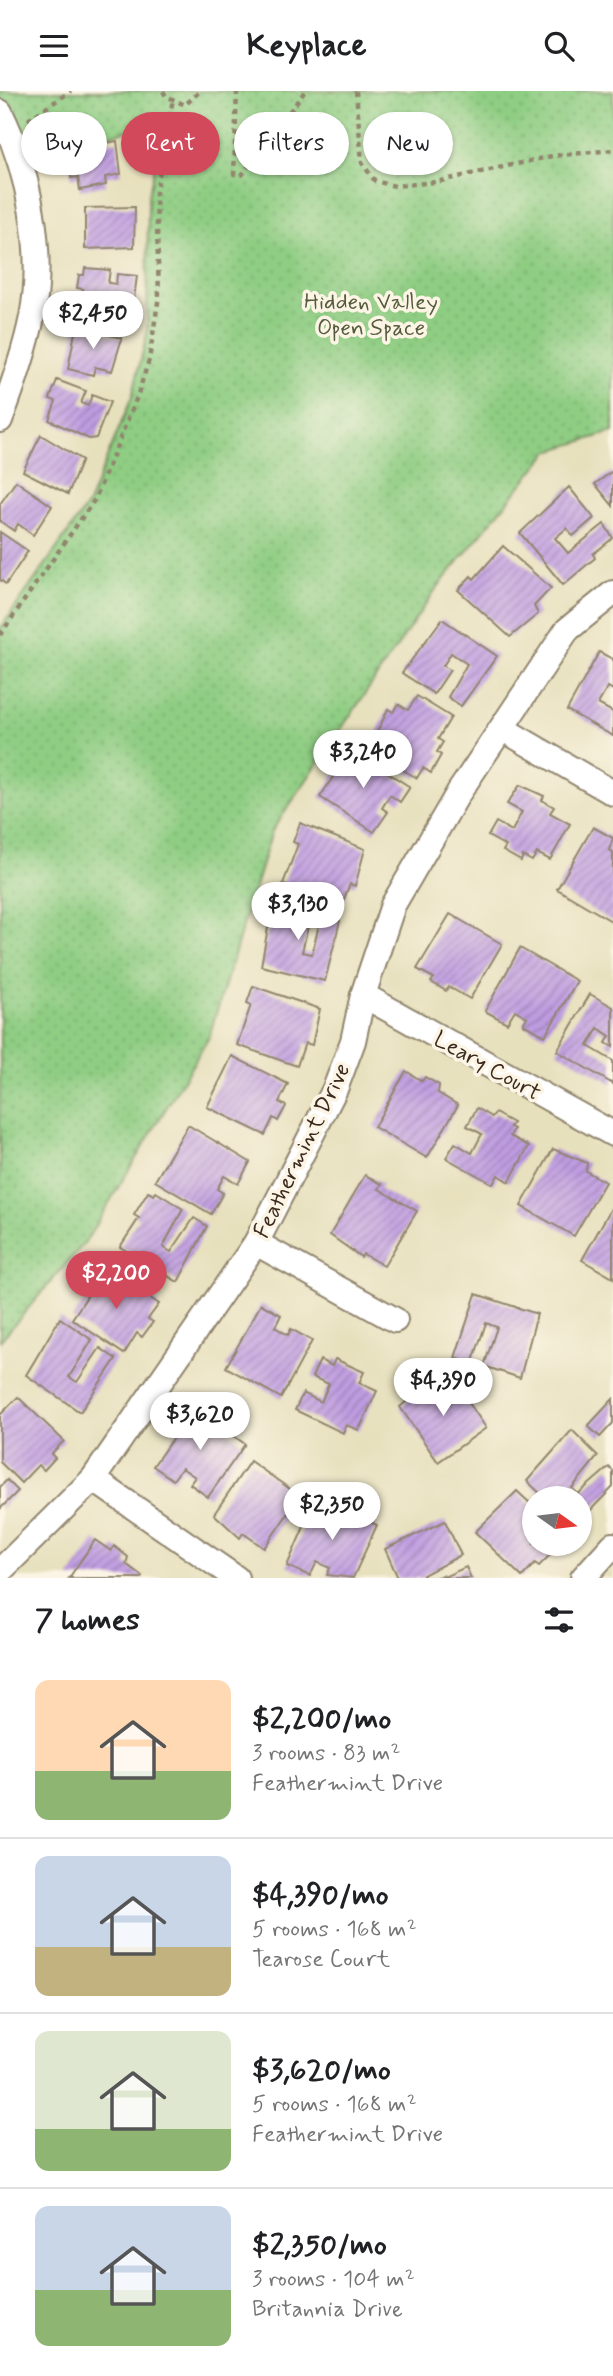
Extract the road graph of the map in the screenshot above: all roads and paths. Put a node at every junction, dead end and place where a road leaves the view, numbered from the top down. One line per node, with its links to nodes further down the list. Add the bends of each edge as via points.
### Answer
1 (71, 91): 8 (path)
2 (163, 91): 7 (path)
3 (200, 91): 7 (path, via 184,105)
4 (237, 91): 5 (path, via 234,174 242,175)
5 (305, 91)
6 (355, 91): 9 (path, via 362,163 375,181 395,186 436,182 552,156)
7 (173, 99): 12 (path, via 156,192 159,296 149,360 96,499)
8 (5, 122): 10 (street, via 29,198 35,256 32,314)
9 (613, 150)
10 (0, 420)
11 (613, 593): 13 (street, Feathermint Drive, via 567,630)
12 (0, 635)
13 (503, 729): 14 (street); 15 (street, Feathermint Drive, via 459,792 393,905)
14 (613, 793)
15 (363, 995): 16 (street, Leary Court); 17 (street, Feathermint Drive, via 353,1041 335,1089)
16 (613, 1134)
17 (256, 1243): 18 (street); 19 (street, Feathermint Drive)
18 (395, 1320)
19 (93, 1479): 21 (street, Feathermint Drive); 22 (street)
20 (613, 1545): 23 (street)
21 (0, 1571)
22 (236, 1578)
23 (583, 1578)

